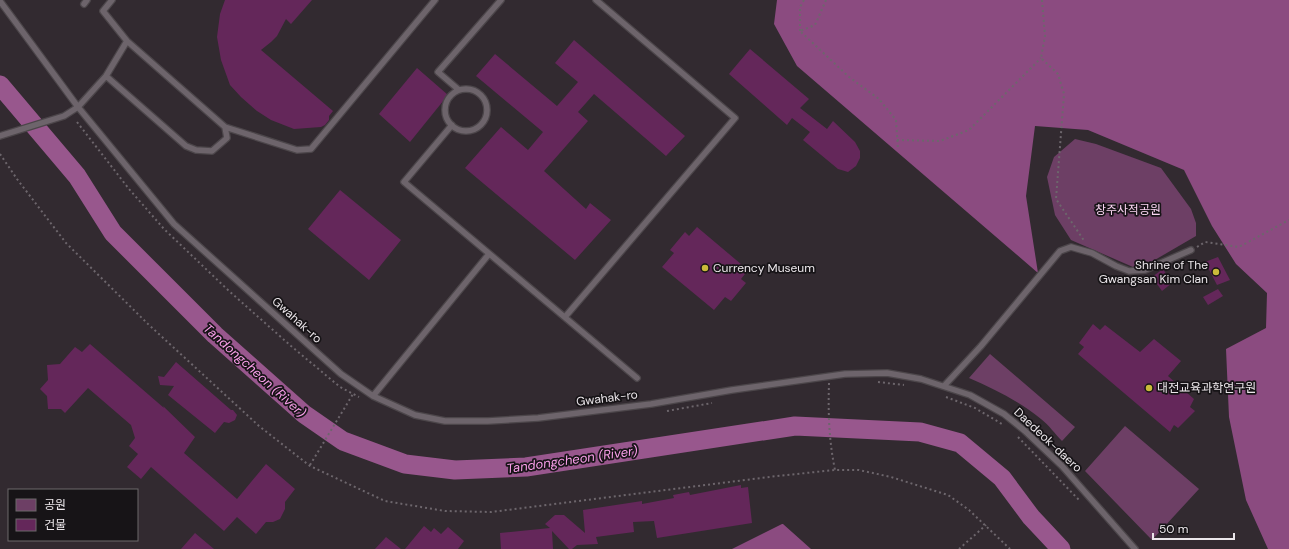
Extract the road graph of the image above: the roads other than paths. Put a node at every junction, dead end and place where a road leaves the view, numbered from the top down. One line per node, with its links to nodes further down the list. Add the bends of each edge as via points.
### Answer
1 (112, 0): 6 (lane, via 103,11)
2 (435, 0): 11 (lane, via 311,149 297,150)
3 (500, 0): 8 (lane, via 438,72)
4 (596, 0): 15 (lane, via 735,118)
5 (0, 1): 9 (lane, Gwahak-ro)
6 (128, 41): 7 (lane); 11 (lane)
7 (106, 76): 9 (lane); 11 (lane, via 186,146 196,150 212,151 227,138)
8 (459, 90): 10 (lane, via 453,93 446,103 446,116); 10 (lane, via 473,90 479,94 487,106 487,113 485,120 474,129 460,130)
9 (78, 107): 12 (lane, via 64,116); 19 (lane, Gwahak-ro, via 174,224 341,374)
10 (452, 125): 14 (lane, via 404,182)
11 (225, 127)
12 (0, 136)
13 (1191, 250): 17 (lane, via 1145,270 1129,271 1092,253 1071,247 1060,251)
14 (489, 254): 15 (lane); 19 (lane)
15 (565, 317): 16 (lane)
16 (637, 378)
17 (944, 386): 18 (lane, Daedeok-daero, via 886,373 845,374); 20 (lane, Daedeok-daero, via 970,395 1004,414 1025,431 1062,466)
18 (732, 390): 19 (lane, Gwahak-ro, via 651,404 538,418 488,421 445,421 415,415)
19 (373, 396)
20 (1135, 549)

